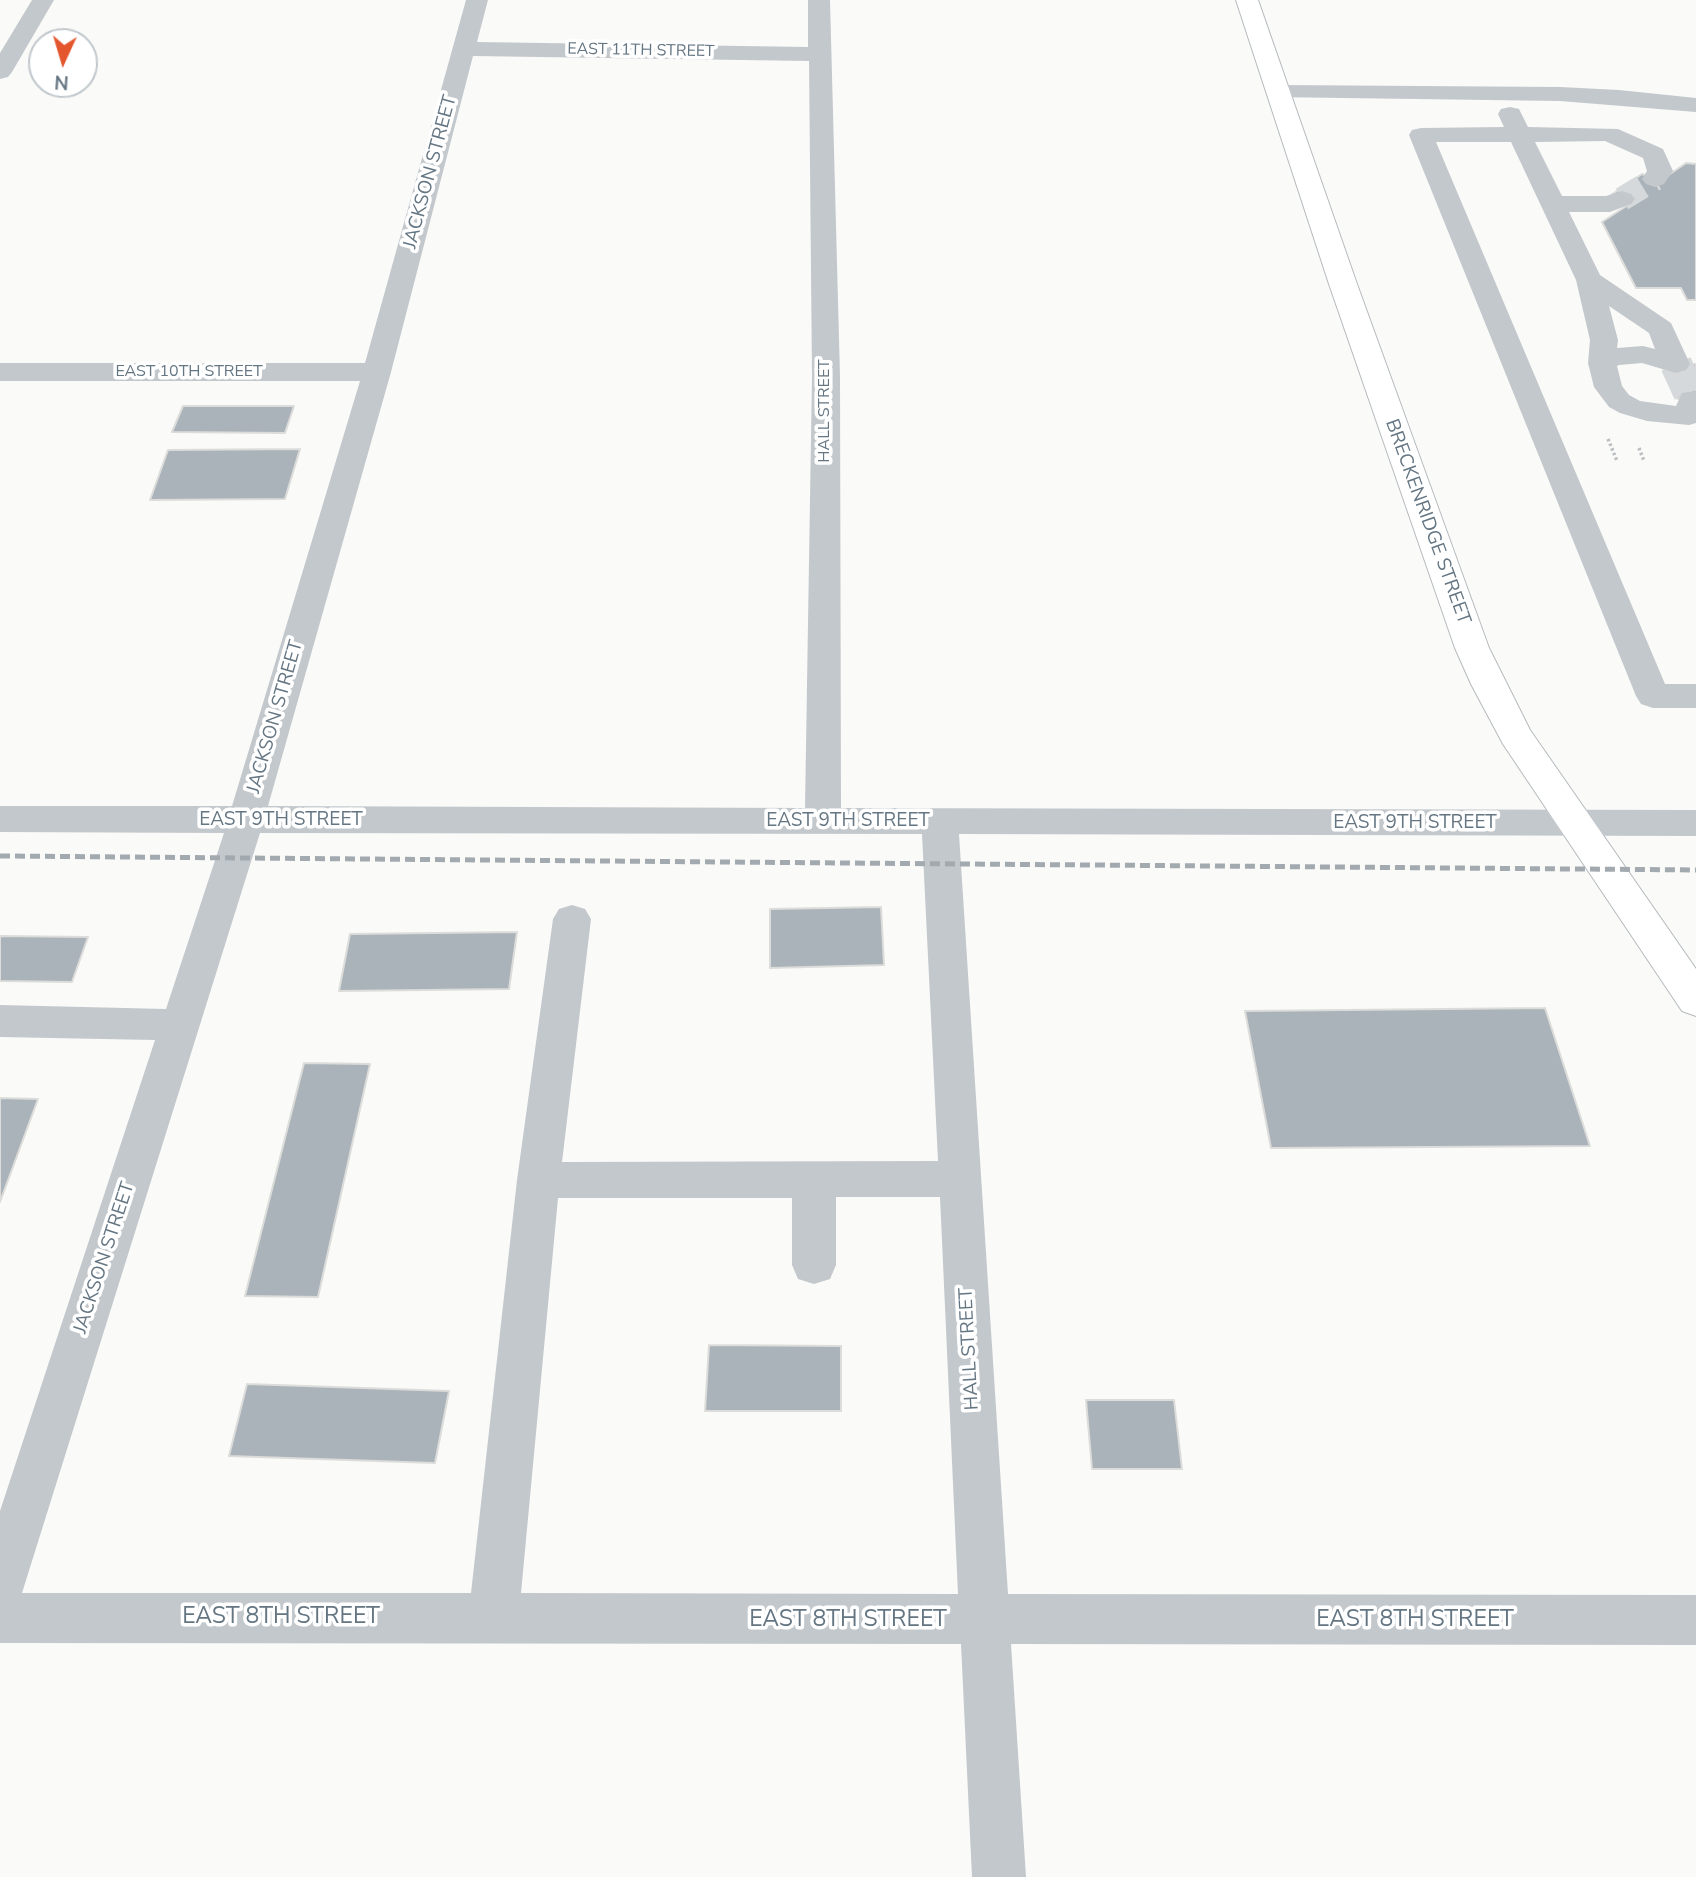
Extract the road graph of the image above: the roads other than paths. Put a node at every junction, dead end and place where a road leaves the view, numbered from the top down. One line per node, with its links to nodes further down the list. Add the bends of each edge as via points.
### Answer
1 (43, 0): 7 (street)
2 (477, 0): 5 (street, JACKSON STREET)
3 (818, 0): 6 (street, HALL STREET)
4 (1247, 0): 8 (main road, BRECKENRIDGE STREET)
5 (463, 49): 6 (street, EAST 11TH STREET); 18 (street, JACKSON STREET)
6 (818, 54): 23 (street, HALL STREET, via 825,376)
7 (0, 72)
8 (1279, 92): 9 (street); 25 (main road, BRECKENRIDGE STREET, via 1472,648 1516,735)
9 (1500, 93): 10 (street); 11 (street)
10 (1696, 105)
11 (1520, 135): 12 (street, via 1618,136 1654,154 1660,171); 14 (street); 20 (street, via 1421,135 1653,696)
12 (1655, 179)
13 (1622, 199): 14 (street, via 1610,204)
14 (1553, 204): 15 (street)
15 (1590, 280): 16 (street, via 1605,340); 16 (street, via 1661,329 1676,364 1643,354 1612,357)
16 (1602, 363): 19 (street, via 1608,387 1619,401 1647,412)
17 (0, 372): 18 (street, EAST 10TH STREET)
18 (377, 372): 22 (street, JACKSON STREET)
19 (1692, 412)
20 (1696, 696)
21 (0, 819): 22 (street, EAST 9TH STREET)
22 (246, 820): 23 (street, EAST 9TH STREET); 30 (street, JACKSON STREET)
23 (823, 821): 24 (street, EAST 9TH STREET)
24 (940, 821): 25 (street, EAST 9TH STREET); 32 (street, HALL STREET)
25 (1576, 823): 26 (street, EAST 9TH STREET); 28 (main road, BRECKENRIDGE STREET)
26 (1696, 823)
27 (572, 919): 33 (street)
28 (1696, 1000)
29 (0, 1021): 30 (street)
30 (178, 1025): 35 (street, JACKSON STREET)
31 (814, 1178): 32 (street); 33 (street); 34 (street)
32 (961, 1179): 39 (street, HALL STREET)
33 (538, 1180): 36 (street)
34 (814, 1265)
35 (0, 1587)
36 (494, 1617): 37 (street, EAST 8TH STREET); 39 (street, EAST 8TH STREET)
37 (0, 1618)
38 (1696, 1620): 39 (street, EAST 8TH STREET)
39 (986, 1621): 40 (street, HALL STREET)
40 (999, 1877)

